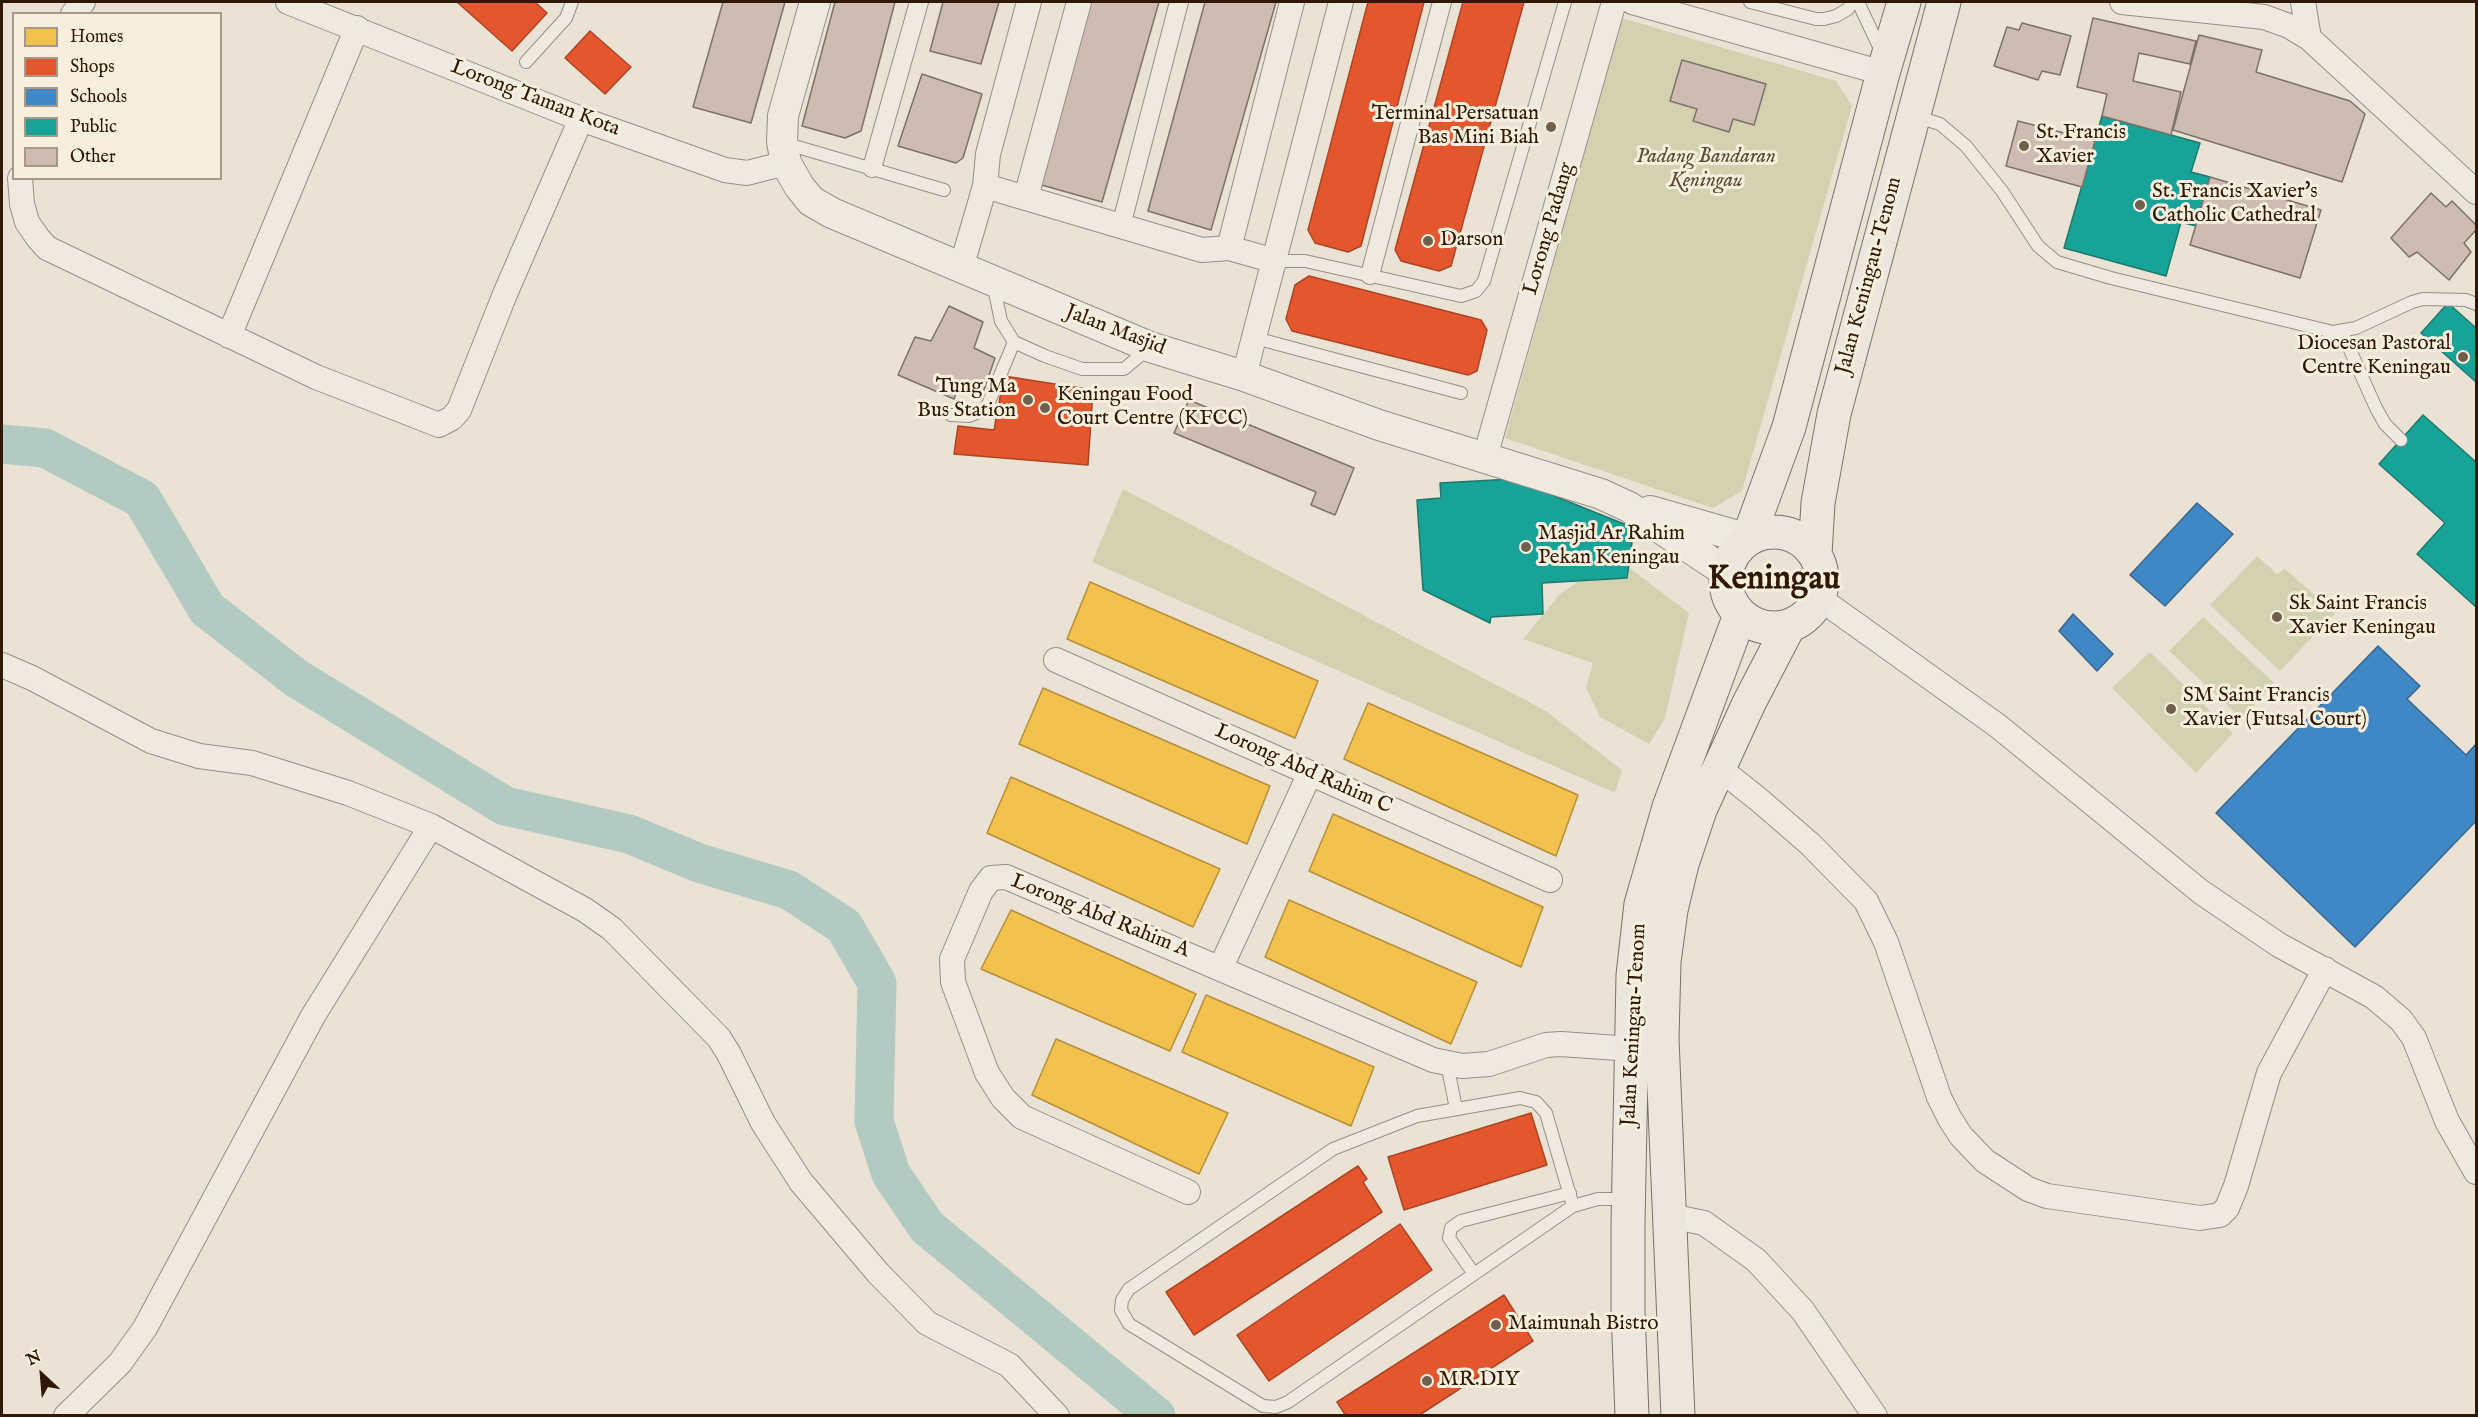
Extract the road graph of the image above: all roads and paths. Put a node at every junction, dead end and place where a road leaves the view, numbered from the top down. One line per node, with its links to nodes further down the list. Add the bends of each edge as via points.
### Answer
1 (290, 2): 22 (street, Lorong Taman Kota)
2 (572, 2): 24 (lane, via 566,18)
3 (815, 2): 28 (street, via 783,116)
4 (919, 2): 29 (street)
5 (1029, 2): 31 (street, via 988,154)
6 (1079, 2): 34 (street)
7 (1179, 2): 35 (street)
8 (1292, 2): 36 (street)
9 (1341, 2): 37 (street)
10 (1442, 2): 39 (street)
11 (1565, 2): 39 (lane, via 1484,281 1476,291 1461,296)
12 (1614, 2): 51 (street, Lorong Padang)
13 (1632, 2): 21 (street)
14 (1750, 2): 15 (lane, via 1816,19 1836,16)
15 (1852, 2)
16 (1858, 2): 25 (lane)
17 (1904, 2): 25 (main road, Jalan Keningau-Tenom)
18 (1944, 2): 26 (main road, Jalan Keningau-Tenom)
19 (2122, 2): 23 (street, via 2264,17)
20 (2303, 2): 23 (street)
21 (1670, 6): 25 (street)
22 (357, 28): 27 (street, Lorong Taman Kota); 43 (street)
23 (2309, 38): 33 (street)
24 (526, 62)
25 (1885, 67): 53 (main road, Jalan Keningau-Tenom, via 1789,427)
26 (1912, 115): 42 (lane, via 1940,124 1966,146 2038,246 2057,262 2313,329); 54 (main road, Jalan Keningau-Tenom, via 1834,414 1818,503)
27 (581, 119): 28 (street, Lorong Taman Kota, via 725,170 747,173); 43 (street, via 459,410 444,424 430,423 316,377)
28 (784, 153): 29 (lane); 38 (street, Jalan Masjid, via 799,186 811,201)
29 (872, 168): 32 (lane)
30 (20, 180): 43 (street, via 27,222 47,248)
31 (985, 186): 34 (street); 38 (street)
32 (944, 190)
33 (2476, 192)
34 (1026, 197): 35 (street)
35 (1120, 225): 36 (street, via 1202,250)
36 (1229, 248): 37 (street)
37 (1275, 261): 39 (lane, via 1305,261); 44 (street)
38 (962, 268): 40 (street, Jalan Masjid)
39 (1370, 275)
40 (993, 281): 45 (lane, via 1001,321); 46 (street, Jalan Masjid)
41 (2476, 304): 42 (lane, via 2466,300 2423,299)
42 (2342, 332): 50 (lane, via 2376,408)
43 (229, 336)
44 (1255, 338): 47 (street); 48 (lane)
45 (1014, 342): 46 (lane, via 1082,369 1124,369); 49 (lane, via 986,409 969,416)
46 (1150, 347): 47 (street, Jalan Masjid)
47 (1245, 376): 51 (street, Jalan Masjid, via 1379,425)
48 (1461, 393)
49 (951, 415)
50 (2401, 440)
51 (1485, 457): 52 (street, Jalan Masjid, via 1601,494)
52 (1629, 507): 53 (street); 55 (street)
53 (1748, 539): 54 (main road, via 1762,532 1792,534); 55 (main road, via 1737,548)
54 (1815, 554): 56 (main road, via 1821,568)
55 (1726, 572): 57 (main road, via 1728,595)
56 (1819, 598): 58 (main road, via 1812,610); 66 (street, via 1998,726 2201,892 2278,945)
57 (1740, 615): 58 (main road, via 1763,627); 67 (main road, Jalan Keningau-Tenom, via 1669,807 1641,904 1633,975)
58 (1789, 626): 61 (main road, Jalan Keningau-Tenom)
59 (1056, 660): 62 (street, Lorong Abd Rahim C)
60 (2, 665): 63 (street, via 151,741 199,756 252,763 348,793)
61 (1720, 769): 66 (street, via 1810,844 1866,902 1886,942 1950,1119 1985,1161 2028,1189 2189,1217 2220,1215 2236,1186 2269,1073); 75 (main road, Jalan Keningau-Tenom, via 1700,810 1682,864 1664,962 1662,1039)
62 (1310, 773): 64 (street, Lorong Abd Rahim C); 65 (street)
63 (431, 826): 78 (street, via 313,1016 145,1328 120,1363); 79 (street, via 585,910 612,929 719,1038 763,1123 801,1182 878,1273 927,1323 1009,1365)
64 (1550, 880)
65 (1221, 967): 68 (street, Lorong Abd Rahim A, via 1433,1060); 71 (street, Lorong Abd Rahim A, via 1006,877 991,878 981,891 952,959 953,982 987,1073 1003,1098 1023,1117)
66 (2325, 969): 70 (street, via 2374,997 2401,1020 2414,1038 2451,1130)
67 (1632, 1049): 68 (street, Lorong Abd Rahim A, via 1546,1044 1490,1064); 73 (main road, Jalan Keningau-Tenom)
68 (1448, 1063): 69 (lane)
69 (1456, 1109): 72 (lane, via 1520,1098 1536,1102 1546,1113); 76 (lane, via 1417,1116 1333,1149 1129,1289 1121,1310 1129,1324 1263,1406 1276,1407)
70 (2476, 1172)
71 (1188, 1192)
72 (1570, 1193): 74 (lane); 76 (lane, via 1461,1221 1451,1228 1449,1238)
73 (1629, 1199): 74 (lane, via 1598,1199); 80 (main road, Jalan Keningau-Tenom)
74 (1573, 1206): 76 (lane)
75 (1670, 1216): 77 (main road, Jalan Keningau-Tenom); 81 (street, via 1704,1223 1756,1260 1803,1311)
76 (1474, 1274)
77 (1678, 1414)
78 (66, 1416)
79 (1057, 1416)
80 (1632, 1416)
81 (1875, 1416)

